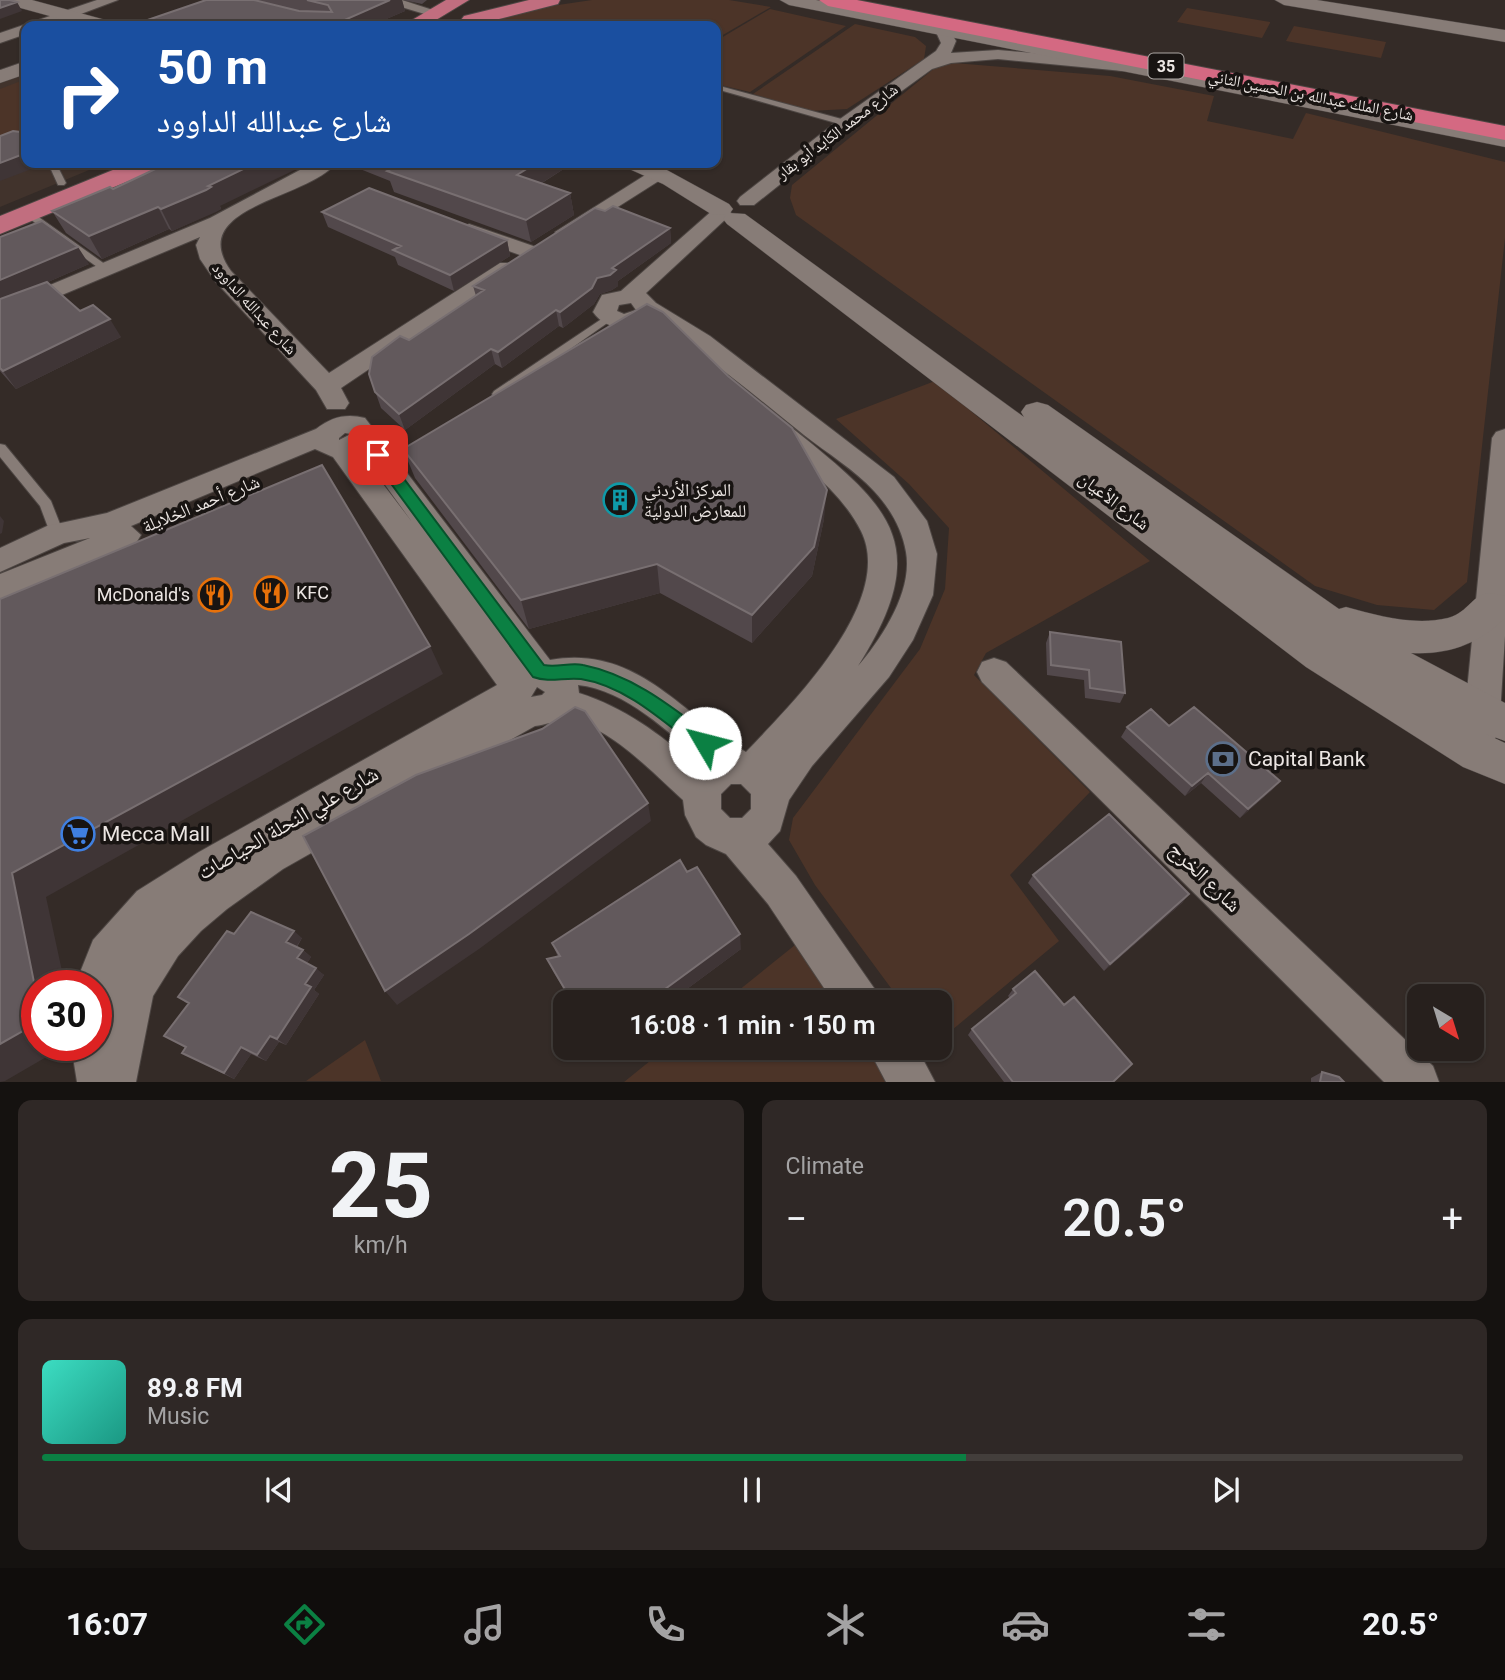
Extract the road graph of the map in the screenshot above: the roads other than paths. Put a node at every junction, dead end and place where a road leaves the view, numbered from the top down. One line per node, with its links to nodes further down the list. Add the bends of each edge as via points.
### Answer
1 (12, 0): 14 (street)
2 (111, 0): 14 (street)
3 (385, 0): 13 (street)
4 (505, 0): 13 (main road)
5 (515, 0): 13 (main road)
6 (551, 0): 13 (main road)
7 (789, 0): 20 (street)
8 (828, 0): 23 (highway, شارع الملك عبدالله بن الحسين الثاني / 35)
9 (870, 0): 23 (highway, شارع الملك عبدالله بن الحسين الثاني / 35)
10 (910, 0): 23 (street, via 1048,27)
11 (1284, 0): 21 (street)
12 (1311, 0): 15 (street, via 1416,16)
13 (454, 12): 18 (main road)
14 (68, 15): 16 (street); 17 (street)
15 (1505, 20)
16 (50, 21)
17 (89, 21)
18 (427, 21)
19 (21, 31): 22 (street)
20 (949, 32): 23 (highway); 24 (street, شارع محمد الكايد أبو بقار, via 949,47)
21 (1505, 36)
22 (0, 38)
23 (1116, 56): 24 (street, شارع محمد الكايد أبو بقار, via 983,54); 28 (highway, شارع الملك عبدالله بن الحسين الثاني / 35); 30 (highway, شارع الملك عبدالله بن الحسين الثاني / 35); 31 (street, شارع الملك عبدالله بن الحسين الثاني)
24 (928, 65): 29 (street, شارع محمد الكايد أبو بقار)
25 (21, 69): 26 (street)
26 (0, 77)
27 (721, 88): 29 (lane)
28 (1505, 122)
29 (846, 123): 38 (street, شارع محمد الكايد أبو بقار)
30 (1505, 133)
31 (1505, 140)
32 (82, 168): 36 (main road)
33 (139, 168): 39 (main road)
34 (318, 168): 41 (street)
35 (665, 168): 38 (street, شارع الأعيان); 43 (street)
36 (57, 173): 37 (main road)
37 (0, 207)
38 (736, 210): 45 (street, شارع محمد الكايد أبو بقار); 56 (street, شارع الأعيان); 60 (street, شارع الأعيان, via 1320,656)
39 (30, 215): 42 (main road); 44 (lane)
40 (446, 221): 43 (street)
41 (217, 222): 44 (street); 47 (street, شارع عبدالله الداوود, via 207,245 222,276)
42 (0, 226)
43 (531, 253): 47 (street)
44 (104, 267): 46 (street)
45 (634, 308): 48 (lane); 62 (street, via 702,341 884,484 912,521 922,554 917,595 902,631 877,667 799,755)
46 (0, 314)
47 (327, 386): 50 (street, شارع عبدالله الداوود, via 336,404)
48 (487, 402)
49 (1505, 438): 52 (street)
50 (340, 439): 53 (street, شارع أحمد الخلايلة); 59 (street, شارع عبدالله الداوود)
51 (0, 448): 53 (lane, via 46,503)
52 (1503, 471): 57 (street)
53 (63, 546): 54 (street); 55 (street)
54 (0, 561)
55 (0, 587)
56 (1289, 594): 57 (street, via 1332,619 1382,634 1430,637 1468,628); 60 (street, شارع الأعيان)
57 (1492, 607): 60 (street)
58 (994, 672): 70 (street, شارع الخرج)
59 (533, 690): 61 (street, via 599,716 638,740); 62 (street, via 580,671 617,682 649,701); 63 (street, شارع علي النحلة الحياصات, via 244,873)
60 (1493, 738)
61 (701, 793): 62 (street, via 721,771); 62 (street, via 700,808 719,832)
62 (752, 798): 64 (street, via 782,890)
63 (116, 970): 68 (street, شارع علي النحلة الحياصات, via 131,994)
64 (850, 990)
65 (898, 1060): 69 (street)
66 (96, 1061): 67 (street)
67 (100, 1082)
68 (113, 1082)
69 (913, 1082)
70 (1417, 1082)

